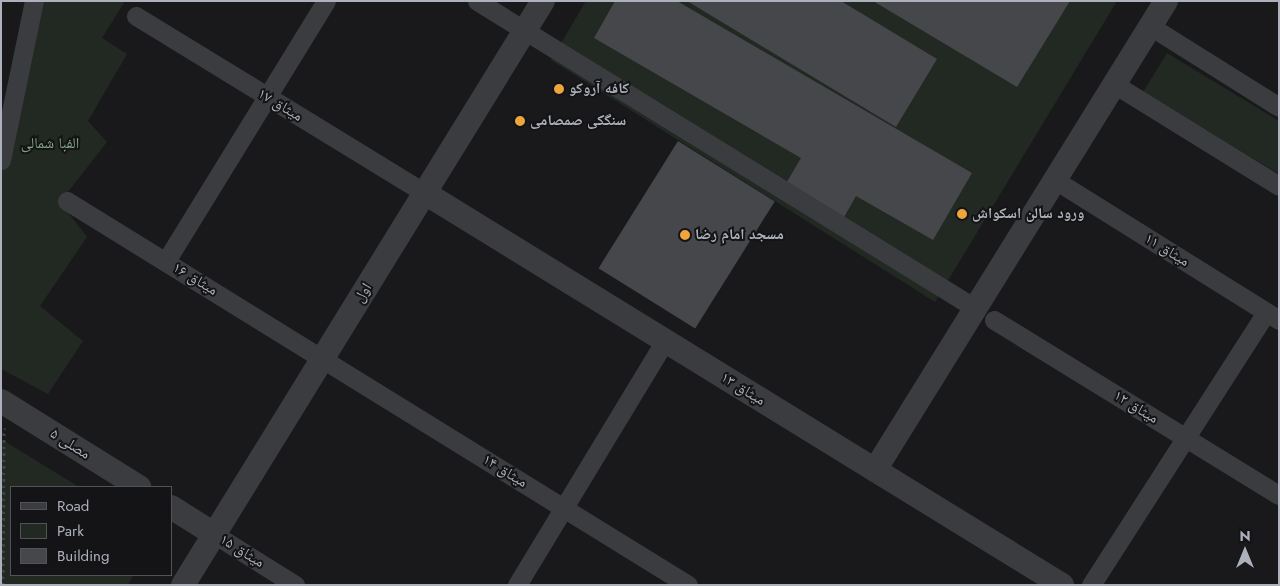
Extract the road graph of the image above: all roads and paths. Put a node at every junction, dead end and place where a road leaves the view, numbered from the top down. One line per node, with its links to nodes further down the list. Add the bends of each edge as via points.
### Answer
1 (34, 1): 12 (street)
2 (326, 1): 10 (street)
3 (477, 1): 8 (street, میثاق ۱۲)
4 (543, 1): 8 (street, اول)
5 (1166, 1): 7 (street)
6 (136, 16): 10 (street, میثاق ۱۷)
7 (1150, 26): 9 (street); 11 (street)
8 (525, 30): 15 (street, اول); 18 (street, میثاق ۱۲)
9 (1114, 84): 13 (street); 14 (street)
10 (269, 97): 15 (street, میثاق ۱۷); 17 (street)
11 (1279, 107)
12 (2, 150)
13 (1055, 180): 18 (street); 19 (street, میثاق ۱۱)
14 (1279, 186)
15 (425, 193): 20 (street, میثاق ۱۳); 21 (street, اول)
16 (67, 201): 17 (street, میثاق ۱۶)
17 (166, 262): 21 (street, میثاق ۱۶)
18 (985, 314): 23 (street, میثاق ۱۲); 24 (street)
19 (1273, 316): 23 (street)
20 (666, 341): 24 (street, میثاق ۱۳); 27 (street)
21 (323, 358): 27 (street, میثاق ۱۴); 29 (street, اول)
22 (3, 402): 25 (street, مصلی ۵); 30 (path)
23 (1185, 438): 26 (street, میثاق ۱۲); 36 (street)
24 (875, 470): 35 (street, میثاق ۱۳)
25 (137, 486)
26 (1279, 495)
27 (564, 507): 33 (street); 34 (street, میثاق ۱۴)
28 (172, 508): 29 (street)
29 (214, 534): 31 (street, اول); 32 (street, میثاق ۱۵)
30 (4, 585)
31 (183, 585)
32 (295, 585)
33 (518, 585)
34 (688, 585)
35 (1062, 585)
36 (1091, 585)

